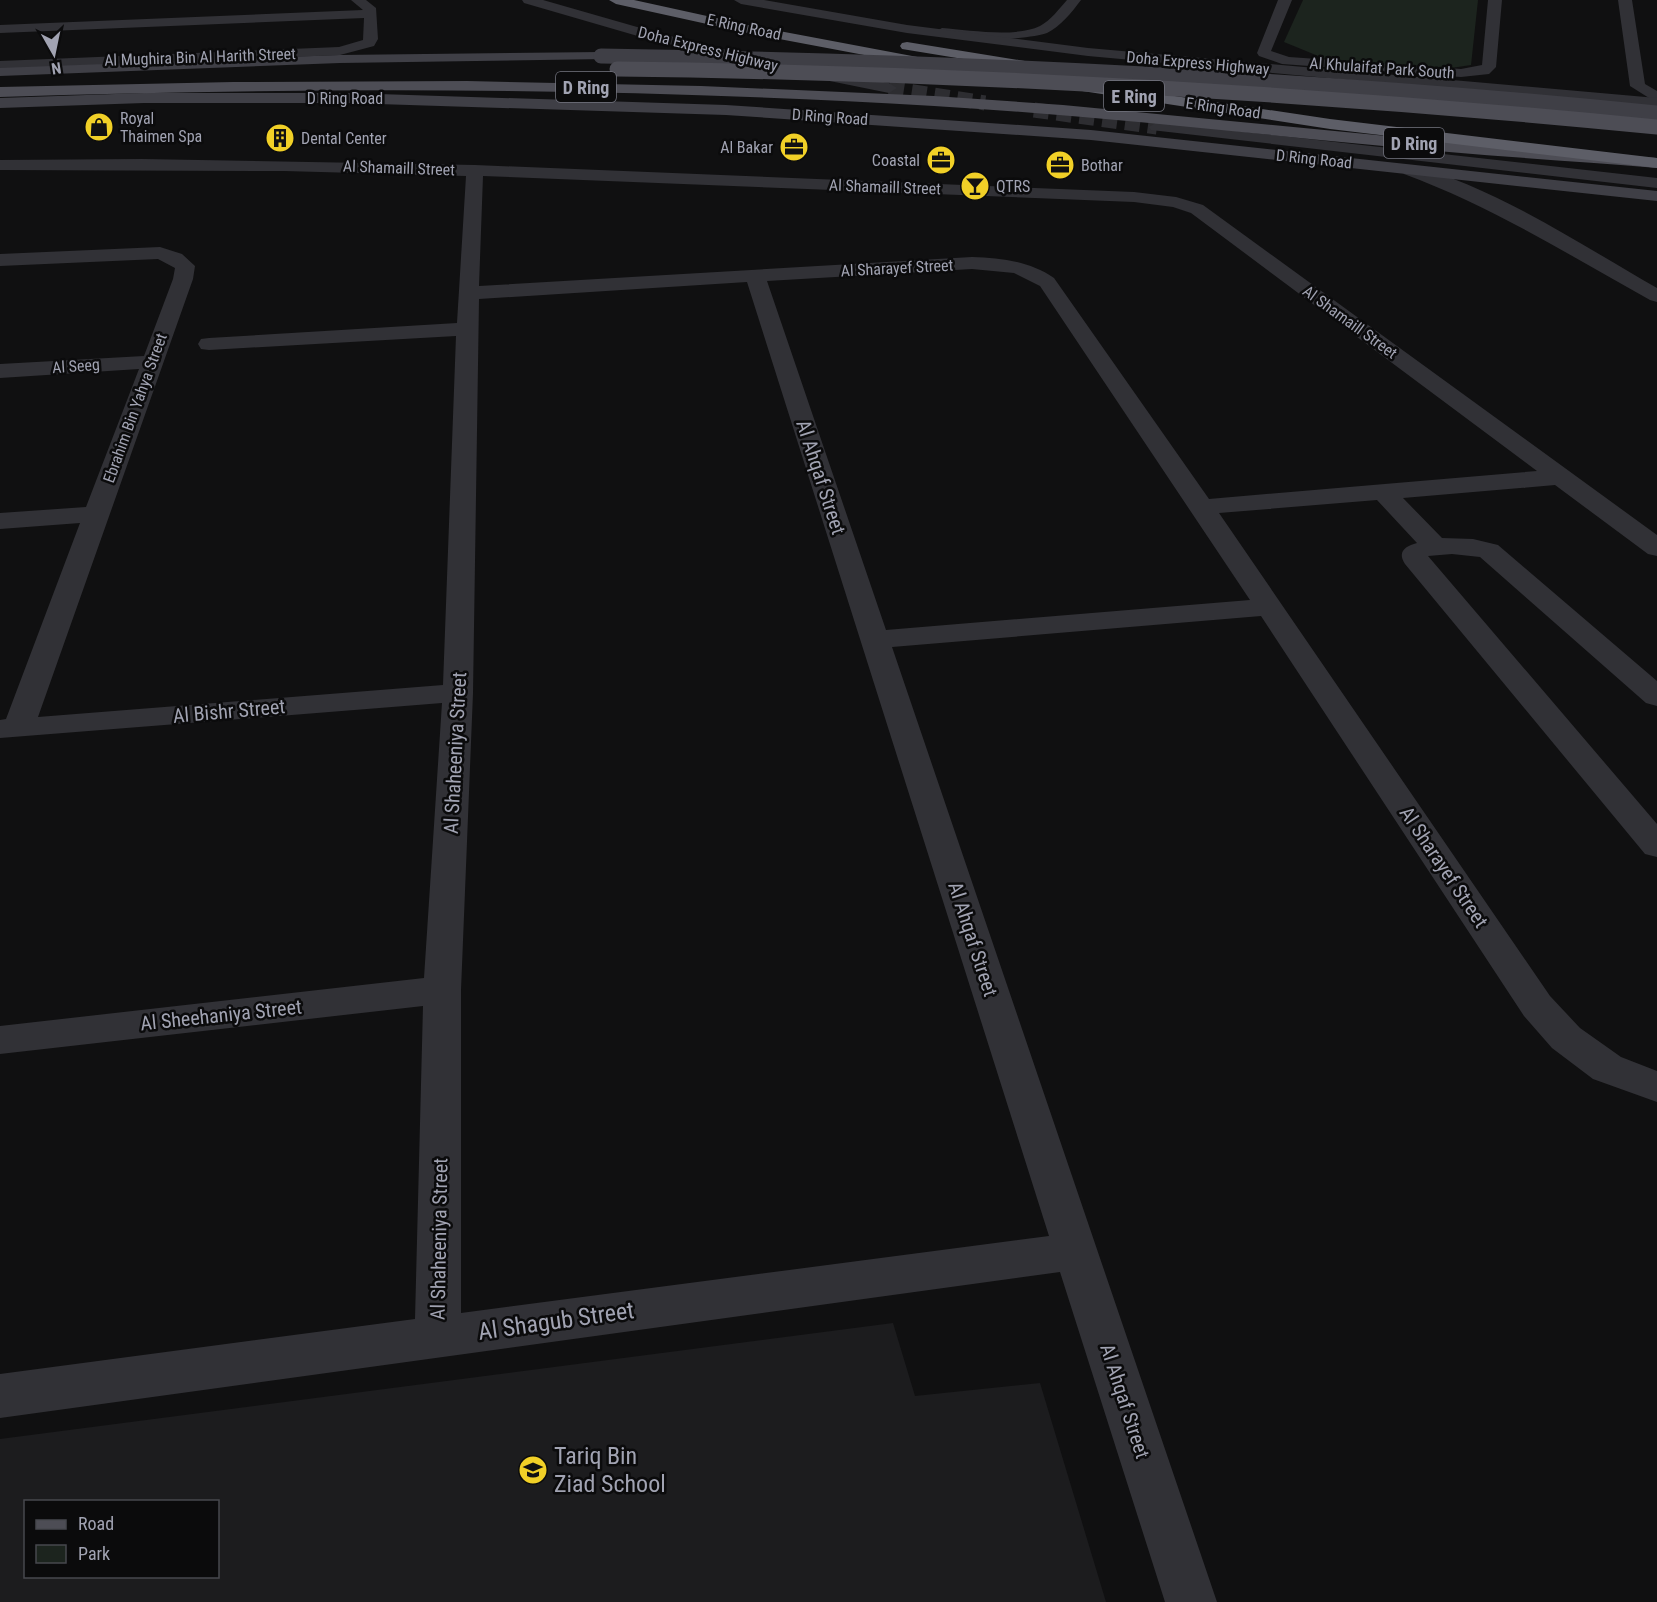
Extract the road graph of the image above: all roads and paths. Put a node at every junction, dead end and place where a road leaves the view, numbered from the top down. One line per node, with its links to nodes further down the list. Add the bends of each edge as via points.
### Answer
1 (358, 0): 10 (street)
2 (529, 0): 21 (street, Doha Express Highway, via 714,52)
3 (616, 0): 31 (highway, E Ring Road / E Ring, via 870,53 1027,79 1330,124)
4 (667, 0): 30 (highway, E Ring Road / E Ring, via 943,53 1298,105)
5 (741, 0): 12 (street, Doha Express Highway)
6 (1074, 0): 15 (street)
7 (1285, 0): 8 (street, Al Khulaifat Park South, via 1266,44 1264,53 1268,56 1287,61 1461,73 1489,67)
8 (1495, 0)
9 (1625, 0): 13 (street)
10 (371, 14): 11 (street, Al Mughira Bin Al Harith Street); 17 (street, Al Mughira Bin Al Harith Street, via 369,43 340,51)
11 (0, 29)
12 (907, 29): 15 (street, via 1002,36); 16 (street, Doha Express Highway)
13 (1631, 29): 14 (street); 20 (street)
14 (1648, 30)
15 (1041, 31): 16 (street, via 1054,43)
16 (1089, 52): 23 (street, Doha Express Highway)
17 (0, 65)
18 (0, 72): 27 (main road, D Ring Road / D Ring, bridge, via 340,59 602,56 930,62 1350,85)
19 (0, 82): 29 (main road, D Ring Road / D Ring, bridge, via 357,70 845,72 1401,103)
20 (1638, 86): 23 (street, via 1618,93); 24 (street)
21 (890, 88)
22 (0, 92): 31 (main road, D Ring Road / D Ring, via 423,84 842,96 1079,112)
23 (1579, 95): 26 (street, Doha Express Highway)
24 (1657, 98)
25 (0, 103): 34 (main road, D Ring Road / D Ring, via 347,98 726,110 1091,135)
26 (1657, 103)
27 (1657, 113)
28 (1157, 127): 36 (street)
29 (1657, 127)
30 (1657, 148)
31 (1657, 163)
32 (0, 165): 33 (street, Al Shamaill Street)
33 (475, 170): 41 (street, Al Shaheeniya Street); 47 (street, Al Shamaill Street, via 1134,197 1176,202 1197,209)
34 (1410, 170): 35 (main road, D Ring Road / D Ring); 38 (street)
35 (1505, 179): 37 (main road, D Ring Road / D Ring); 38 (street, via 1488,185 1484,191)
36 (1657, 183)
37 (1657, 196)
38 (1509, 214): 42 (street)
39 (0, 260): 45 (street, Ebrahim Bin Yahya Street, via 143,252 175,258 185,266 183,279)
40 (755, 276): 41 (street, Al Sharayef Street); 49 (street, Al Sharayef Street, via 972,263 1009,266 1038,275 1047,282); 55 (street, Al Ahqaf Street)
41 (470, 293): 43 (street, Al Shaheeniya Street)
42 (1657, 296)
43 (467, 329): 44 (street); 56 (street, Al Shaheeniya Street)
44 (209, 344)
45 (153, 362): 46 (street, Al Seeg); 50 (street, Ebrahim Bin Yahya Street)
46 (0, 371)
47 (1561, 477): 48 (street); 53 (street, Al Shamaill Street)
48 (1383, 492): 49 (street); 52 (street)
49 (1202, 507): 54 (street, Al Sharayef Street)
50 (96, 514): 51 (street); 58 (street, Ebrahim Bin Yahya Street)
51 (0, 521)
52 (1437, 548): 57 (street, via 1471,546 1489,551); 60 (street, via 1419,550 1414,558)
53 (1657, 548)
54 (1268, 607): 55 (street); 64 (street, Al Sharayef Street, via 1537,1006 1566,1038 1607,1068)
55 (874, 640): 65 (street, Al Ahqaf Street)
56 (458, 693): 58 (street, Al Bishr Street); 62 (street, Al Shaheeniya Street)
57 (1657, 697)
58 (9, 728)
59 (1657, 803): 60 (street)
60 (1623, 806): 61 (street)
61 (1657, 846)
62 (442, 990): 63 (street, Al Sheehaniya Street); 66 (street, Al Shaheeniya Street)
63 (0, 1040)
64 (1657, 1087)
65 (1076, 1251): 66 (street, Al Shagub Street); 68 (street, Al Ahqaf Street)
66 (438, 1336): 67 (street, Al Shagub Street)
67 (0, 1396)
68 (1191, 1602)

